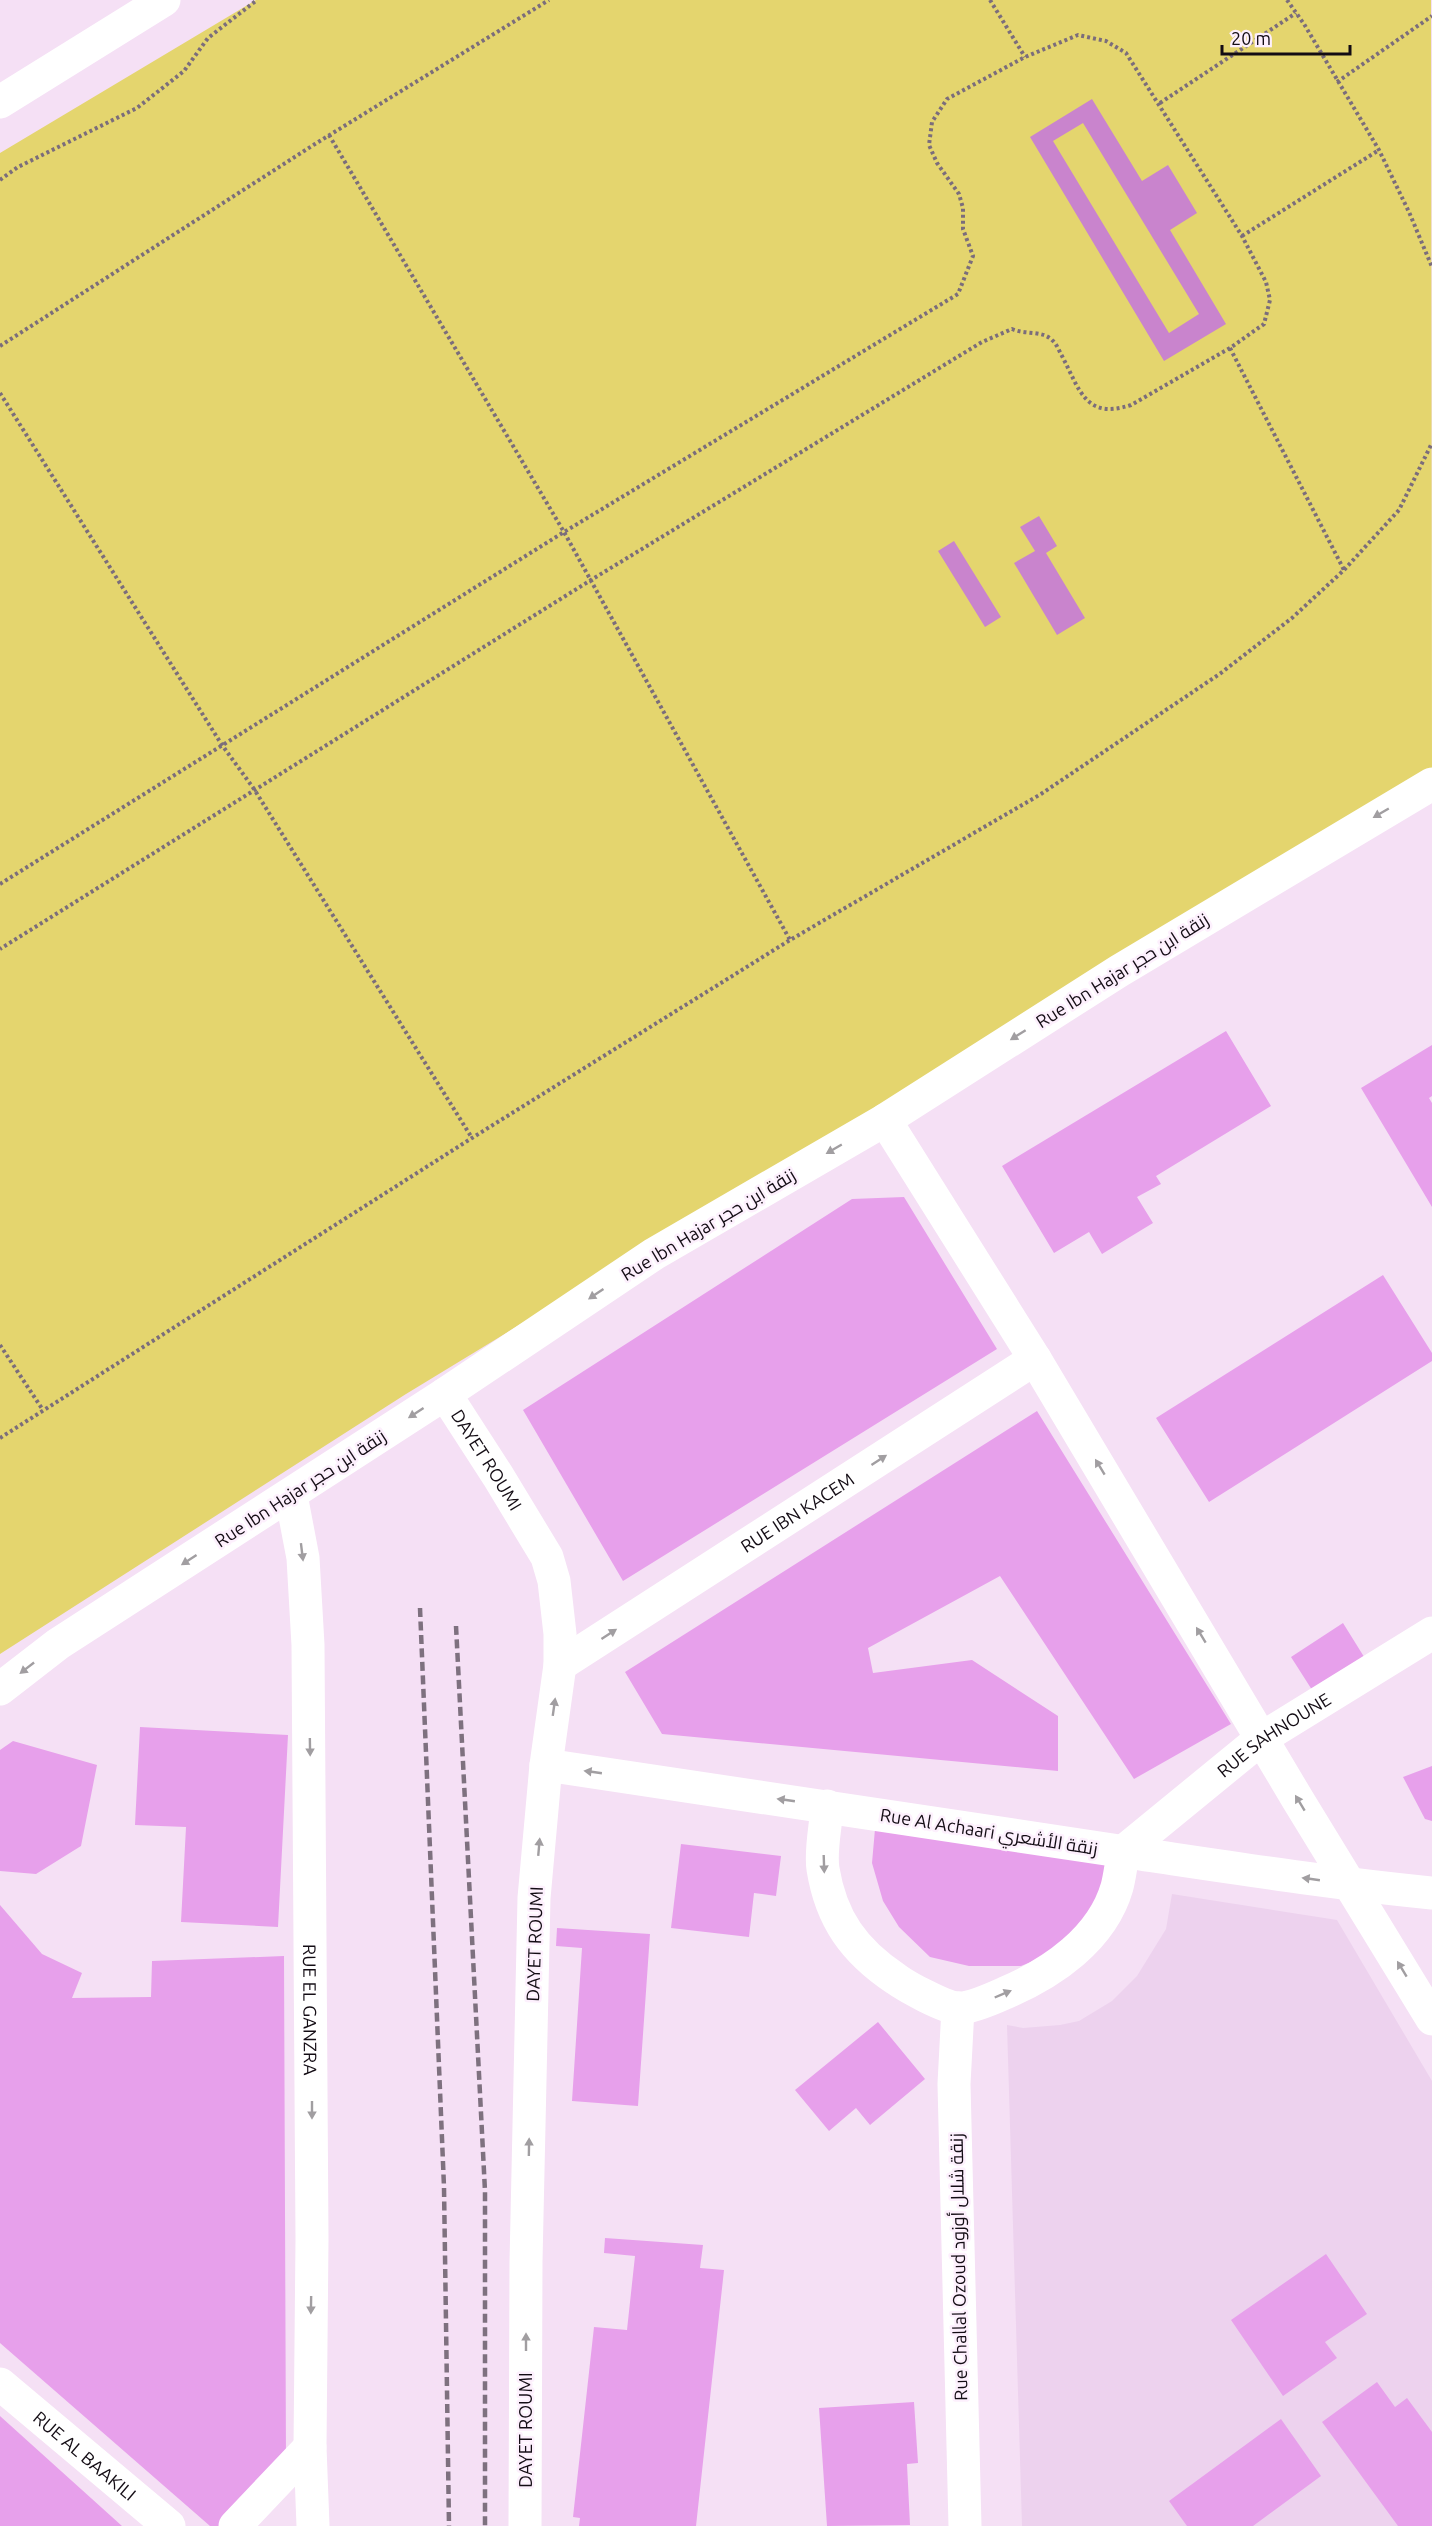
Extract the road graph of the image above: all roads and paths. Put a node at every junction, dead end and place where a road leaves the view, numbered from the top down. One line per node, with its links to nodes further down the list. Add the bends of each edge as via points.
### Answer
1 (257, 0): 14 (path, via 208,38 184,71 137,108 18,167)
2 (549, 0): 12 (path)
3 (990, 0): 8 (path)
4 (1287, 0): 6 (path)
5 (156, 2): 10 (street)
6 (1296, 13): 9 (path); 11 (path)
7 (1432, 16): 9 (path)
8 (1025, 57): 11 (path, via 1078,35 1106,41 1126,53); 21 (path, via 946,99 932,122 929,145 959,194 963,230 974,256 958,294)
9 (1337, 82): 13 (path)
10 (0, 102)
11 (1160, 103): 15 (path)
12 (329, 135): 17 (path); 21 (path)
13 (1379, 150): 15 (path); 16 (path)
14 (0, 180)
15 (1242, 236): 18 (path, via 1266,282 1270,300 1264,324)
16 (1432, 267)
17 (0, 346)
18 (1230, 348): 22 (path); 23 (path, via 1131,405 1106,410 1087,403 1051,338 1012,329 982,342)
19 (0, 393): 24 (path)
20 (1432, 443): 22 (path, via 1399,510)
21 (564, 532): 23 (path); 24 (path)
22 (1344, 570): 28 (path, via 1292,618 1221,673 1041,794)
23 (591, 580): 26 (path); 28 (path)
24 (222, 745): 26 (path); 27 (path)
25 (1432, 783): 30 (street, Rue Ibn Hajar زنقة ابن حجر, one-way to 30, via 1119,971)
26 (254, 789): 29 (path); 31 (path)
27 (0, 884)
28 (790, 940): 31 (path)
29 (0, 949)
30 (885, 1120): 33 (street); 34 (street, Rue Ibn Hajar زنقة ابن حجر, one-way to 34, via 654,1254)
31 (472, 1138): 35 (path)
32 (0, 1345): 35 (path)
33 (1035, 1359): 39 (street, RUE IBN KACEM, one-way to 33); 41 (street, one-way to 33)
34 (445, 1395): 37 (street, Rue Ibn Hajar زنقة ابن حجر, one-way to 37); 39 (street, DAYET ROUMI, via 547,1557 558,1606)
35 (43, 1410): 36 (path)
36 (0, 1438)
37 (291, 1495): 40 (street, Rue Ibn Hajar زنقة ابن حجر, one-way to 40, via 58,1644); 50 (street, RUE EL GANZRA, one-way to 50, via 303,1558 309,1701)
38 (1432, 1633): 41 (street, RUE SAHNOUNE)
39 (560, 1665): 42 (street, DAYET ROUMI, one-way to 39)
40 (0, 1689)
41 (1262, 1738): 44 (street, RUE SAHNOUNE); 45 (street, one-way to 41)
42 (546, 1765): 43 (street, Rue Al Achaari زنقة الأشعري, one-way to 42); 54 (street, DAYET ROUMI, one-way to 42, via 534,1898)
43 (827, 1806): 44 (street, Rue Al Achaari زنقة الأشعري); 47 (street, one-way to 47, via 823,1868 833,1909 849,1939 875,1965 909,1988)
44 (1124, 1851): 45 (street, Rue Al Achaari زنقة الأشعري, one-way to 44); 47 (street, one-way to 44, via 1026,1984 1082,1945 1104,1917 1117,1888)
45 (1351, 1885): 46 (street, Rue Al Achaari زنقة الأشعري); 48 (street, one-way to 45)
46 (1432, 1893)
47 (958, 2008): 55 (street, Rue Challal Ozoud زنقة شلال أوزود, via 954,2084)
48 (1432, 2019)
49 (0, 2384): 51 (street, RUE AL BAAKILI)
50 (310, 2447): 52 (street); 53 (street, RUE EL GANZRA)
51 (169, 2526)
52 (235, 2526)
53 (313, 2526)
54 (525, 2526)
55 (965, 2526)

